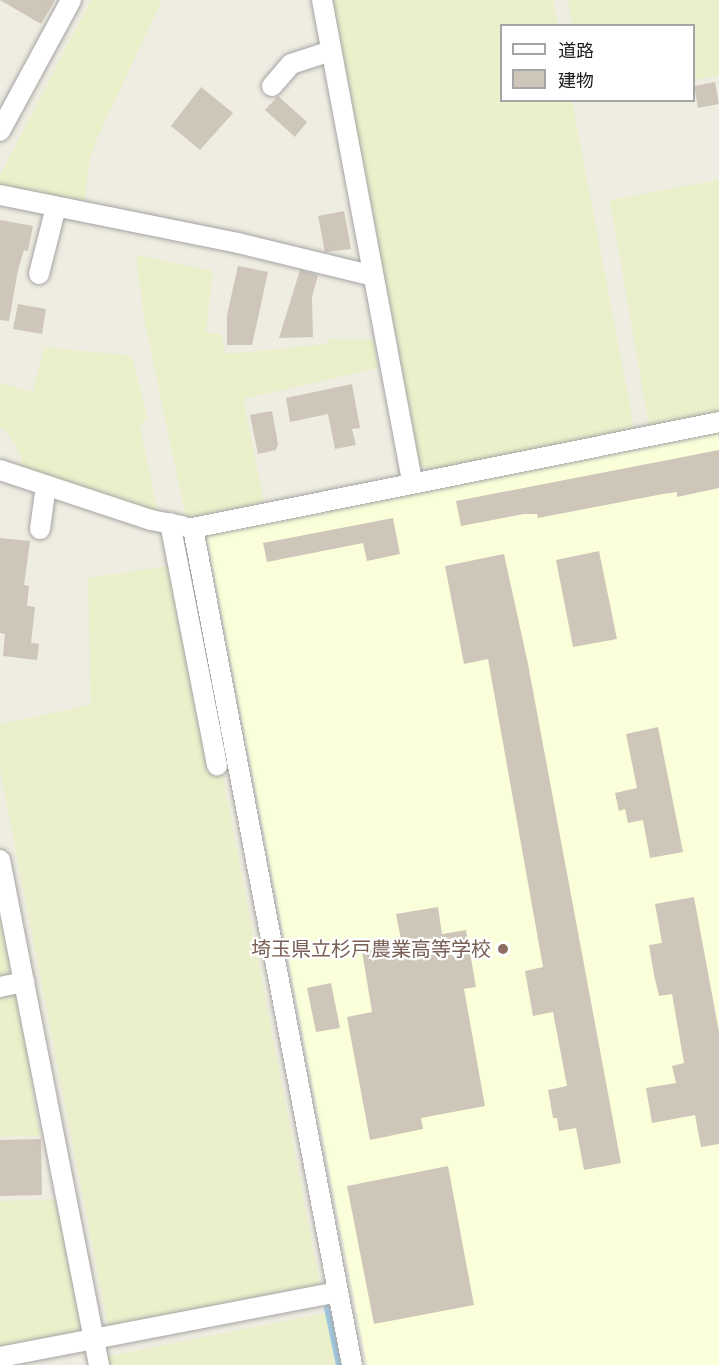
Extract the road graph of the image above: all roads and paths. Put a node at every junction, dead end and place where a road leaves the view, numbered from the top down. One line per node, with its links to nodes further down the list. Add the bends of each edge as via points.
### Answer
1 (71, 0): 5 (street)
2 (322, 0): 3 (street)
3 (332, 51): 4 (street, via 291,64); 9 (street)
4 (272, 86)
5 (0, 131)
6 (0, 195): 7 (street)
7 (56, 207): 8 (street); 9 (street, via 238,243)
8 (39, 274)
9 (373, 276): 12 (street)
10 (719, 422): 12 (street)
11 (0, 470): 13 (street)
12 (412, 482): 15 (street)
13 (46, 486): 14 (street); 16 (street)
14 (171, 523): 15 (street); 17 (street)
15 (193, 528): 21 (street)
16 (40, 529)
17 (217, 765)
18 (0, 860): 19 (street)
19 (24, 982): 20 (street); 22 (street)
20 (0, 987)
21 (338, 1292): 22 (street); 25 (street)
22 (94, 1339): 23 (street); 24 (street)
23 (0, 1357)
24 (99, 1365)
25 (352, 1365)

